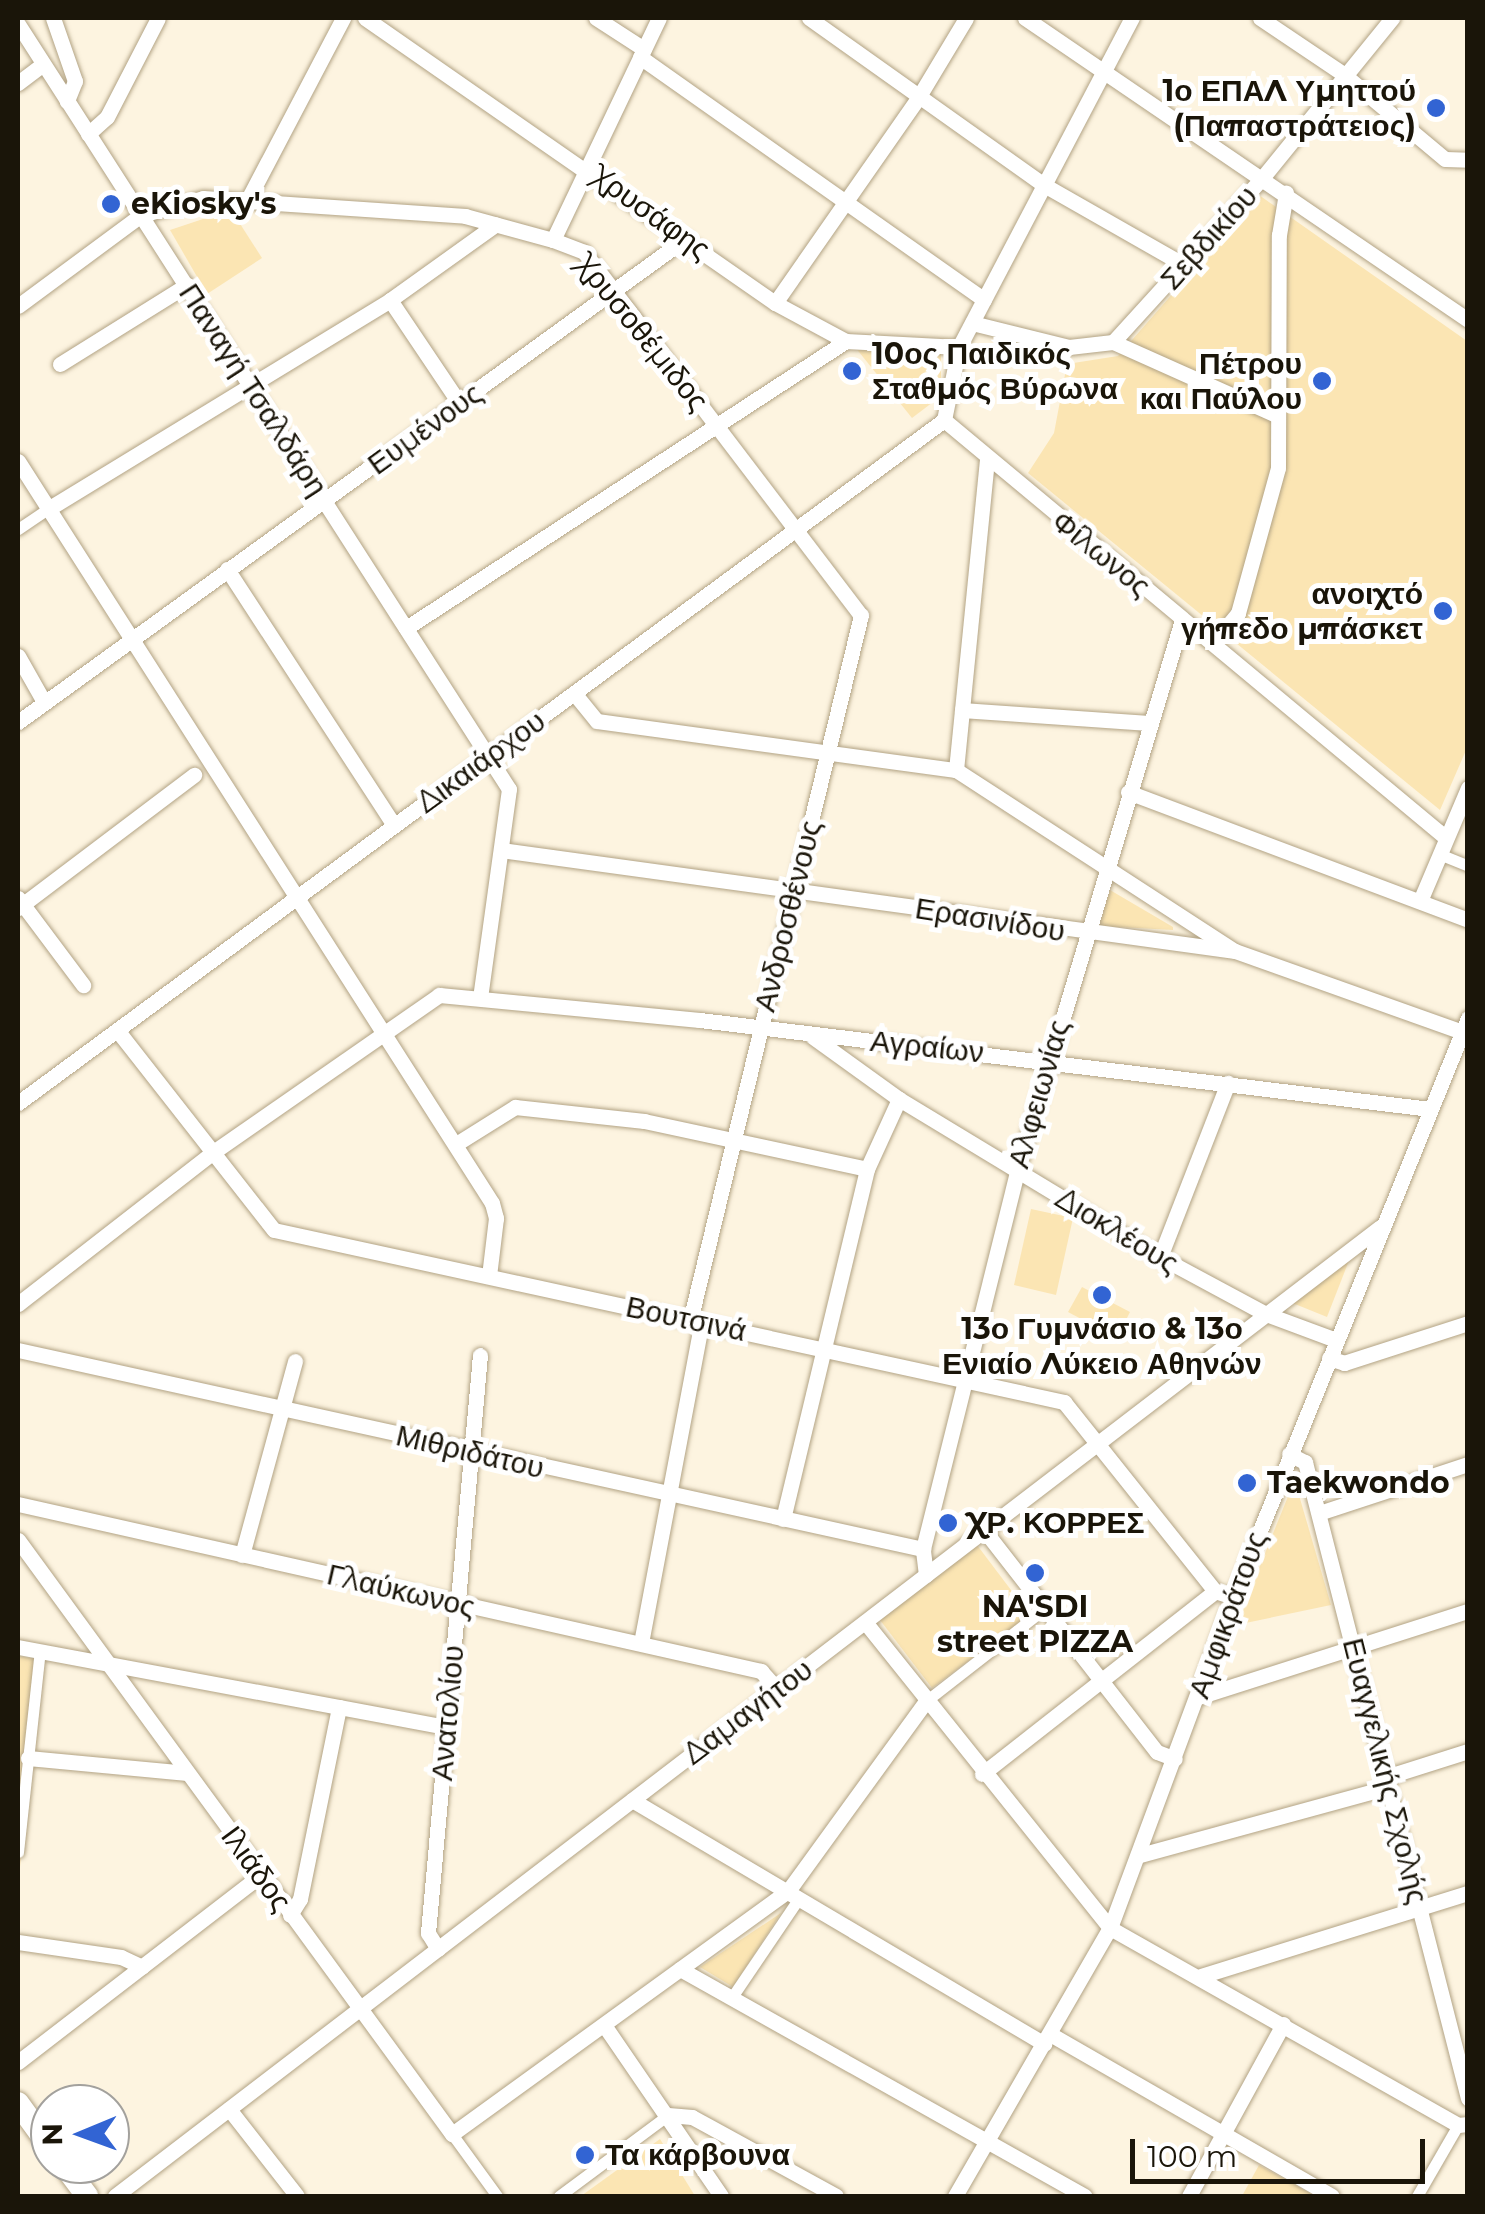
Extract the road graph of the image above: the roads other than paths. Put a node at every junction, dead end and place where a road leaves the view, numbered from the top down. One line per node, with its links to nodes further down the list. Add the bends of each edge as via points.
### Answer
1 (53, 18): 20 (street, via 75,81)
2 (158, 18): 21 (street, via 107,117)
3 (343, 18): 27 (street)
4 (364, 18): 23 (street, Χρυσάφης)
5 (596, 18): 14 (street)
6 (660, 18): 14 (street)
7 (809, 18): 19 (street)
8 (966, 18): 19 (street)
9 (1025, 18): 17 (street)
10 (1132, 18): 17 (street)
11 (1260, 18): 16 (street)
12 (1392, 18): 16 (street, Σεβδικίου)
13 (18, 24): 15 (street, Παναγή Τσαλδάρη)
14 (642, 53): 23 (street); 28 (street)
15 (43, 64): 18 (street); 20 (street, Παναγή Τσαλδάρη)
16 (1342, 73): 22 (street, via 1445,159); 24 (street, Σεβδικίου)
17 (1103, 74): 24 (street); 25 (street)
18 (18, 84)
19 (918, 98): 25 (street); 28 (street)
20 (67, 101): 21 (street, Παναγή Τσαλδάρη)
21 (88, 134): 29 (street, Παναγή Τσαλδάρη)
22 (1468, 160)
23 (586, 167): 31 (street, Χρυσάφης); 32 (street)
24 (1263, 177): 26 (street); 33 (street, Σεβδικίου)
25 (1044, 185): 33 (street); 37 (street)
26 (1286, 192): 40 (street); 48 (street)
27 (248, 201): 29 (street, Χρυσοθέμιδος, via 203,198); 30 (street, Χρυσοθέμιδος, via 426,212)
28 (846, 204): 37 (street); 38 (street)
29 (142, 215): 34 (street, Παναγή Τσαλδάρη); 39 (street)
30 (496, 224): 32 (street, Χρυσοθέμιδος); 36 (street)
31 (685, 239): 35 (street, Ευμένους); 38 (street, Χρυσάφης)
32 (553, 240): 35 (street, Χρυσοθέμιδος, via 584,252)
33 (1186, 266): 43 (street, Σεβδικίου)
34 (186, 285): 45 (street); 46 (street, Παναγή Τσαλδάρη)
35 (616, 292): 47 (street, Ευμένους); 50 (street, Χρυσοθέμιδος)
36 (390, 300): 46 (street); 47 (street)
37 (984, 300): 41 (street)
38 (776, 303): 42 (street, Χρυσάφης)
39 (18, 306)
40 (1468, 320)
41 (972, 322): 43 (street, via 1069,347); 44 (street)
42 (846, 341): 44 (street, Χρυσάφης); 50 (street)
43 (1113, 342): 48 (street)
44 (959, 347): 49 (street)
45 (60, 364)
46 (253, 383): 53 (street, Παναγή Τσαλδάρη); 54 (street)
47 (460, 404): 53 (street, Ευμένους)
48 (1274, 414): 61 (street, via 1278,468 1272,496 1238,612)
49 (944, 420): 51 (street, Φίλωνος); 56 (street, Δικαιάρχου)
50 (717, 425): 56 (street, Χρυσοθέμιδος); 59 (street)
51 (988, 460): 58 (street, Φίλωνος); 65 (street)
52 (18, 461): 54 (street)
53 (325, 501): 57 (street, Ευμένους); 59 (street, Παναγή Τσαλδάρη)
54 (48, 509): 55 (street); 60 (street)
55 (18, 528)
56 (795, 530): 63 (street, Δικαιάρχου); 68 (street, Ανδροσθένους, via 861,615)
57 (228, 569): 60 (street, Ευμένους); 74 (street)
58 (1182, 620): 61 (street, Φίλωνος); 67 (street, Αλφειωνίας)
59 (406, 628): 69 (street, Παναγή Τσαλδάρη)
60 (131, 638): 64 (street, Ευμένους); 81 (street)
61 (1214, 643): 75 (street, Φίλωνος)
62 (18, 656): 64 (street)
63 (574, 693): 68 (street, via 597,721); 69 (street, Δικαιάρχου)
64 (44, 702): 66 (street, Ευμένους)
65 (962, 710): 67 (street); 70 (street)
66 (18, 722)
67 (1149, 722): 73 (street, Αλφειωνίας)
68 (830, 751): 70 (street); 80 (street, Ανδροσθένους)
69 (488, 756): 74 (street, Δικαιάρχου); 76 (street, Παναγή Τσαλδάρη, via 508,789)
70 (956, 770): 78 (street)
71 (194, 775): 83 (street)
72 (1468, 788): 75 (street)
73 (1128, 792): 78 (street, Αλφειωνίας); 82 (street)
74 (394, 825): 81 (street, Δικαιάρχου)
75 (1446, 838): 77 (street)
76 (502, 850): 80 (street, Ερασινίδου); 88 (street, Παναγή Τσαλδάρη)
77 (1440, 854): 79 (street); 82 (street)
78 (1104, 866): 85 (street, Αλφειωνίας); 86 (street)
79 (1468, 866)
80 (794, 890): 85 (street, Ερασινίδου); 92 (street, Ανδροσθένους)
81 (297, 897): 90 (street, Δικαιάρχου); 91 (street)
82 (1420, 901): 84 (street)
83 (19, 903): 87 (street)
84 (1468, 920)
85 (1084, 934): 86 (street, Ερασινίδου); 94 (street, Αλφειωνίας)
86 (1235, 951): 89 (street, Ερασινίδου)
87 (83, 985)
88 (480, 998): 91 (street, Αγραίων, via 425,1000); 92 (street, Αγραίων)
89 (1465, 1028): 98 (street, Αμφικράτους)
90 (117, 1030): 97 (street, Δικαιάρχου); 101 (street)
91 (384, 1030): 100 (street); 101 (street)
92 (759, 1030): 93 (street, Αγραίων); 99 (street, Ανδροσθένους)
93 (810, 1034): 94 (street, Αγραίων); 96 (street, Διοκλέους)
94 (1047, 1061): 95 (street, Αγραίων); 103 (street, Αλφειωνίας)
95 (1228, 1083): 98 (street, Αγραίων); 105 (street)
96 (898, 1098): 102 (street); 103 (street, Διοκλέους)
97 (18, 1103)
98 (1430, 1109): 104 (street, Αμφικράτους)
99 (734, 1140): 100 (street, via 644,1121 515,1107); 102 (street); 109 (street, Ανδροσθένους)
100 (456, 1144): 106 (street, via 496,1218)
101 (212, 1153): 106 (street, Βουτσινά, via 260,1217 290,1236); 107 (street)
102 (868, 1169): 112 (street)
103 (1017, 1171): 105 (street, Διοκλέους); 117 (street, Αλφειωνίας)
104 (1380, 1227): 108 (street, Δαμαγήτου); 111 (street, Αμφικράτους)
105 (1160, 1257): 108 (street, Διοκλέους)
106 (489, 1276): 109 (street, Βουτσινά)
107 (18, 1304)
108 (1266, 1314): 111 (street, Διοκλέους); 119 (street, Δαμαγήτου)
109 (696, 1322): 112 (street, Βουτσινά); 123 (street, Ανδροσθένους)
110 (1468, 1324): 115 (street, via 1344,1363)
111 (1336, 1340): 115 (street, Αμφικράτους)
112 (829, 1348): 117 (street, Βουτσινά); 126 (street)
113 (18, 1350): 118 (street, Μιθριδάτου)
114 (480, 1355): 120 (street, Ανατολίου)
115 (1329, 1358): 121 (street, Αμφικράτους)
116 (295, 1361): 118 (street)
117 (965, 1378): 119 (street, Βουτσινά, via 1064,1402); 129 (street, Αλφειωνίας)
118 (283, 1408): 120 (street, Μιθριδάτου); 130 (street)
119 (1099, 1442): 127 (street, Δαμαγήτου); 132 (street, Βουτσινά)
120 (469, 1453): 123 (street, Μιθριδάτου); 134 (street, Ανατολίου)
121 (1289, 1454): 125 (street, Ευαγγελικής Σχολής, via 1305,1462); 133 (street, Αμφικράτους)
122 (1468, 1464): 125 (street)
123 (668, 1496): 126 (street, Μιθριδάτου); 138 (street, Ανδροσθένους)
124 (18, 1504): 130 (street, Γλαύκωνος)
125 (1319, 1513): 140 (street, Ευαγγελικής Σχολής)
126 (783, 1520): 129 (street, Μιθριδάτου)
127 (984, 1530): 131 (street, Δαμαγήτου); 135 (street)
128 (18, 1540): 142 (street, Ιλιάδος)
129 (923, 1549): 131 (street, Αλφειωνίας)
130 (242, 1555): 134 (street, Γλαύκωνος)
131 (926, 1575): 137 (street, Δαμαγήτου)
132 (1215, 1591): 133 (street); 143 (street)
133 (1233, 1597): 145 (street, Αμφικράτους)
134 (458, 1604): 138 (street, Γλαύκωνος); 148 (street, Ανατολίου)
135 (1044, 1610): 143 (street); 146 (street)
136 (1468, 1611): 140 (street)
137 (865, 1622): 144 (street, Δαμαγήτου); 146 (street)
138 (641, 1643): 144 (street, Γλαύκωνος, via 761,1670)
139 (18, 1647): 141 (street)
140 (1354, 1648): 145 (street); 154 (street, Ευαγγελικής Σχολής)
141 (40, 1651): 142 (street); 150 (street)
142 (106, 1664): 147 (street); 152 (street, Ιλιάδος)
143 (1100, 1683): 151 (street, via 1156,1752); 153 (street)
144 (777, 1690): 155 (street, Δαμαγήτου)
145 (1198, 1696): 151 (street, Αμφικράτους)
146 (926, 1701): 153 (street); 160 (street)
147 (339, 1707): 148 (street); 162 (street, via 300,1899)
148 (447, 1727): 165 (street, Ανατολίου, via 428,1933)
149 (1468, 1751): 154 (street)
150 (28, 1758): 152 (street); 156 (street)
151 (1175, 1759): 157 (street, Αμφικράτους)
152 (187, 1773): 158 (street, Ιλιάδος)
153 (982, 1774): 163 (street)
154 (1387, 1782): 157 (street); 161 (street, Ευαγγελικής Σχολής)
155 (632, 1800): 160 (street); 165 (street, Δαμαγήτου)
156 (18, 1852)
157 (1140, 1855): 163 (street, Αμφικράτους)
158 (261, 1875): 162 (street, Ιλιάδος); 166 (street)
159 (1468, 1893): 161 (street)
160 (794, 1894): 167 (street); 169 (street); 174 (street)
161 (1420, 1908): 168 (street); 173 (street, Ευαγγελικής Σχολής)
162 (290, 1916): 170 (street, Ιλιάδος)
163 (1110, 1928): 168 (street); 174 (street, Αμφικράτους)
164 (18, 1942): 166 (street, via 121,1957)
165 (438, 1949): 170 (street, Δαμαγήτου)
166 (142, 1967): 175 (street)
167 (680, 1969): 169 (street); 172 (street)
168 (1201, 1976): 171 (street)
169 (732, 1997): 182 (street)
170 (358, 2010): 177 (street, Δαμαγήτου); 180 (street, Ιλιάδος)
171 (1282, 2024): 179 (street); 181 (street)
172 (604, 2025): 178 (street); 180 (street)
173 (1460, 2035): 176 (street, Ευαγγελικής Σχολής)
174 (1046, 2039): 181 (street); 182 (street, Αμφικράτους)
175 (18, 2062)
176 (1468, 2098)
177 (229, 2109): 183 (street, Δαμαγήτου); 184 (street)
178 (668, 2116): 186 (street); 187 (street); 188 (street, via 692,2117)
179 (1463, 2125): 193 (street)
180 (452, 2134): 185 (street, Ιλιάδος)
181 (1223, 2135): 191 (street); 192 (street)
182 (987, 2140): 189 (street, Αμφικράτους); 190 (street)
183 (115, 2196)
184 (296, 2196)
185 (497, 2196)
186 (559, 2196)
187 (721, 2196)
188 (836, 2196)
189 (955, 2196)
190 (1085, 2196)
191 (1188, 2196)
192 (1332, 2196)
193 (1418, 2196)

